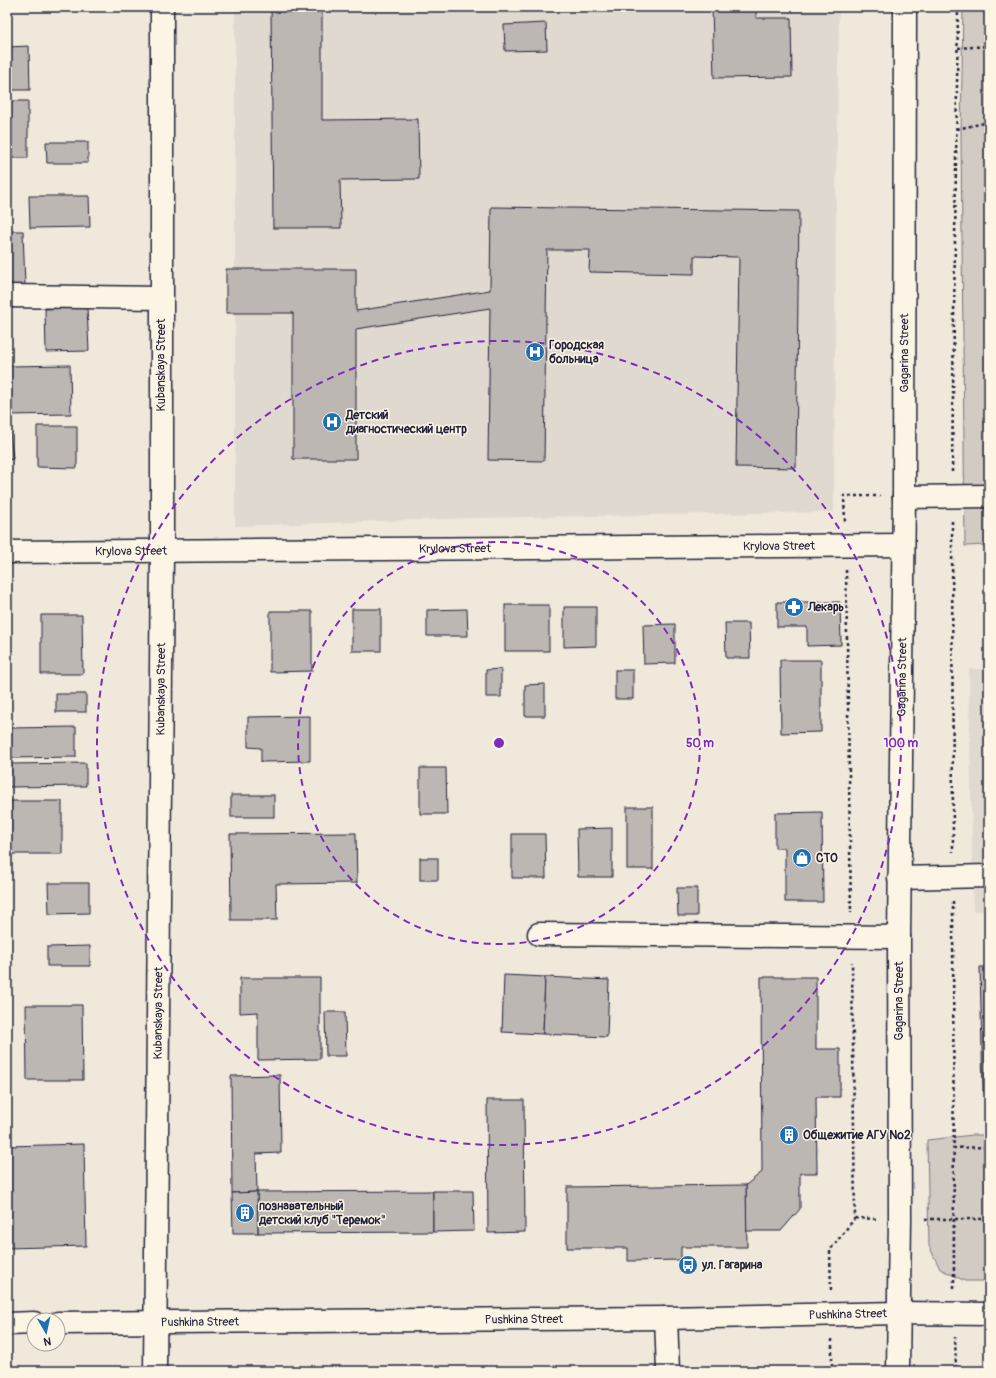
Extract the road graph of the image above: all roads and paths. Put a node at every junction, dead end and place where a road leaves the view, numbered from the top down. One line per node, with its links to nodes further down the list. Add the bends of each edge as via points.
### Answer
1 (162, 7): 9 (main road, Kubanskaya Street)
2 (905, 7): 12 (main road, Gagarina Street)
3 (958, 7): 5 (path)
4 (989, 46): 5 (path)
5 (958, 48): 7 (path)
6 (989, 122): 7 (path)
7 (957, 129): 10 (path)
8 (7, 296): 9 (main road)
9 (162, 298): 15 (main road, Kubanskaya Street)
10 (952, 495): 11 (main road); 12 (main road); 18 (path)
11 (989, 496)
12 (904, 497): 13 (path, via 844,496); 14 (main road, Gagarina Street)
13 (846, 545): 14 (main road, Krylova Street); 15 (main road, Krylova Street); 21 (path)
14 (903, 545): 19 (main road, Gagarina Street)
15 (162, 551): 16 (main road, Krylova Street); 32 (main road, Kubanskaya Street)
16 (7, 552)
17 (989, 876): 18 (main road)
18 (953, 877): 19 (main road); 24 (path)
19 (899, 878): 22 (main road, Gagarina Street)
20 (539, 934): 21 (main road)
21 (852, 936): 22 (main road); 25 (path)
22 (899, 937): 28 (main road, Gagarina Street)
23 (989, 1147): 24 (path)
24 (953, 1148): 26 (path)
25 (854, 1218)
26 (953, 1219): 27 (path); 29 (path)
27 (989, 1219)
28 (899, 1313): 29 (main road, Pushkina Street); 31 (main road, Pushkina Street); 42 (main road, Gagarina Street)
29 (954, 1314): 30 (main road, Pushkina Street); 43 (path, via 956,1369)
30 (989, 1314)
31 (666, 1318): 32 (main road, Pushkina Street); 39 (main road)
32 (156, 1322): 34 (main road, Pushkina Street); 38 (main road, Kubanskaya Street)
33 (26, 1323): 35 (main road)
34 (66, 1323)
35 (7, 1324)
36 (729, 1366): 40 (path)
37 (758, 1366): 41 (path)
38 (155, 1371)
39 (668, 1371)
40 (729, 1371)
41 (758, 1371)
42 (898, 1371)
43 (951, 1371)

